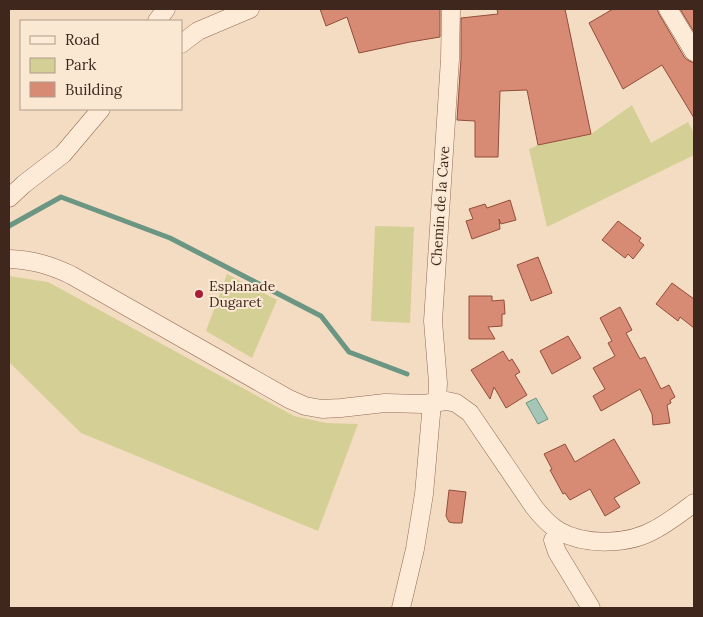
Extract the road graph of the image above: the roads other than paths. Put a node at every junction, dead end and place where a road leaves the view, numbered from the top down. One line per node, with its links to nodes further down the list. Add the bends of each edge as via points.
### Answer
1 (166, 9): 5 (street)
2 (250, 9): 6 (street, via 198,31)
3 (451, 9): 11 (street, Chemin de la Cave, via 433,321 438,383)
4 (668, 9): 7 (street)
5 (158, 20)
6 (182, 43)
7 (694, 52)
8 (100, 110): 9 (street, via 63,154)
9 (9, 198)
10 (9, 258): 11 (street, via 54,266 71,274 305,406 322,409)
11 (434, 402): 13 (street, via 456,403 470,413 534,507); 14 (street, Chemin de la Cave, via 424,494)
12 (694, 503): 13 (street, via 655,530 636,537 596,541)
13 (559, 531): 15 (street, via 553,540 557,552)
14 (401, 608)
15 (591, 608)

